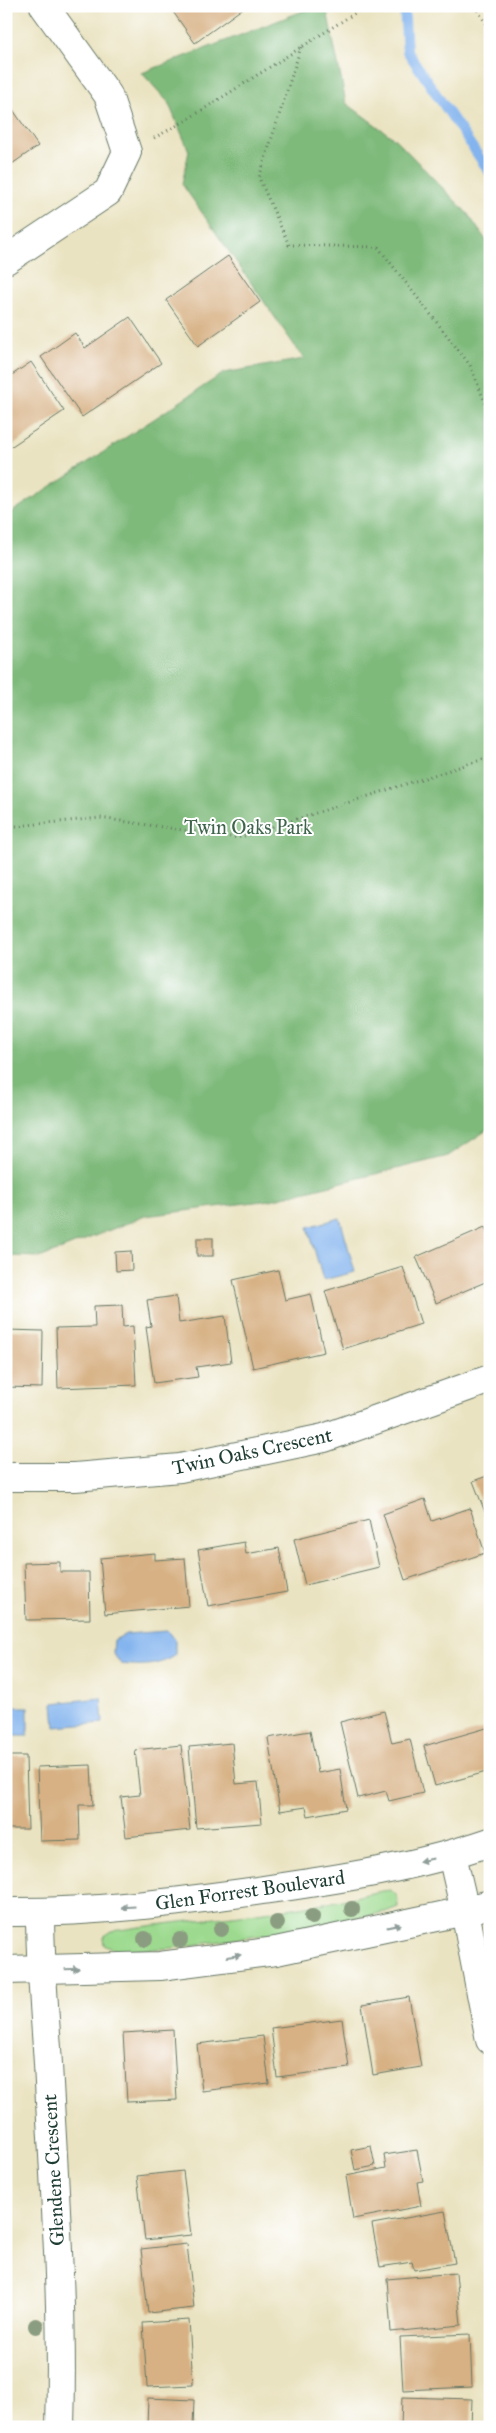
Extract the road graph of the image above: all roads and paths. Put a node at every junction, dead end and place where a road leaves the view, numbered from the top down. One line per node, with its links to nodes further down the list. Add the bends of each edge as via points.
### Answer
1 (44, 6): 6 (street, via 108,95)
2 (366, 6): 5 (path)
3 (475, 6): 4 (path)
4 (490, 30)
5 (301, 47): 6 (path, via 185,121); 8 (path, via 259,178 289,245 378,247 470,365)
6 (127, 152): 7 (street, via 108,192)
7 (6, 260)
8 (490, 414)
9 (490, 757): 10 (path, via 238,838 100,818)
10 (6, 827)
11 (490, 1379): 12 (street, Twin Oaks Crescent, via 324,1438 180,1468 76,1477)
12 (6, 1477)
13 (490, 1842): 14 (street, Glen Forrest Boulevard)
14 (452, 1855): 15 (street); 17 (street, Glen Forrest Boulevard, one-way to 17, via 314,1883 177,1903)
15 (478, 1908): 19 (street, one-way to 15, via 160,1966 276,1950); 20 (street)
16 (6, 1912): 17 (street, Glen Forrest Boulevard)
17 (40, 1913): 19 (street, Glendene Crescent)
18 (6, 1970): 19 (street)
19 (40, 1970): 21 (street, Glendene Crescent, via 48,2061 58,2283)
20 (490, 2040)
21 (60, 2427)

